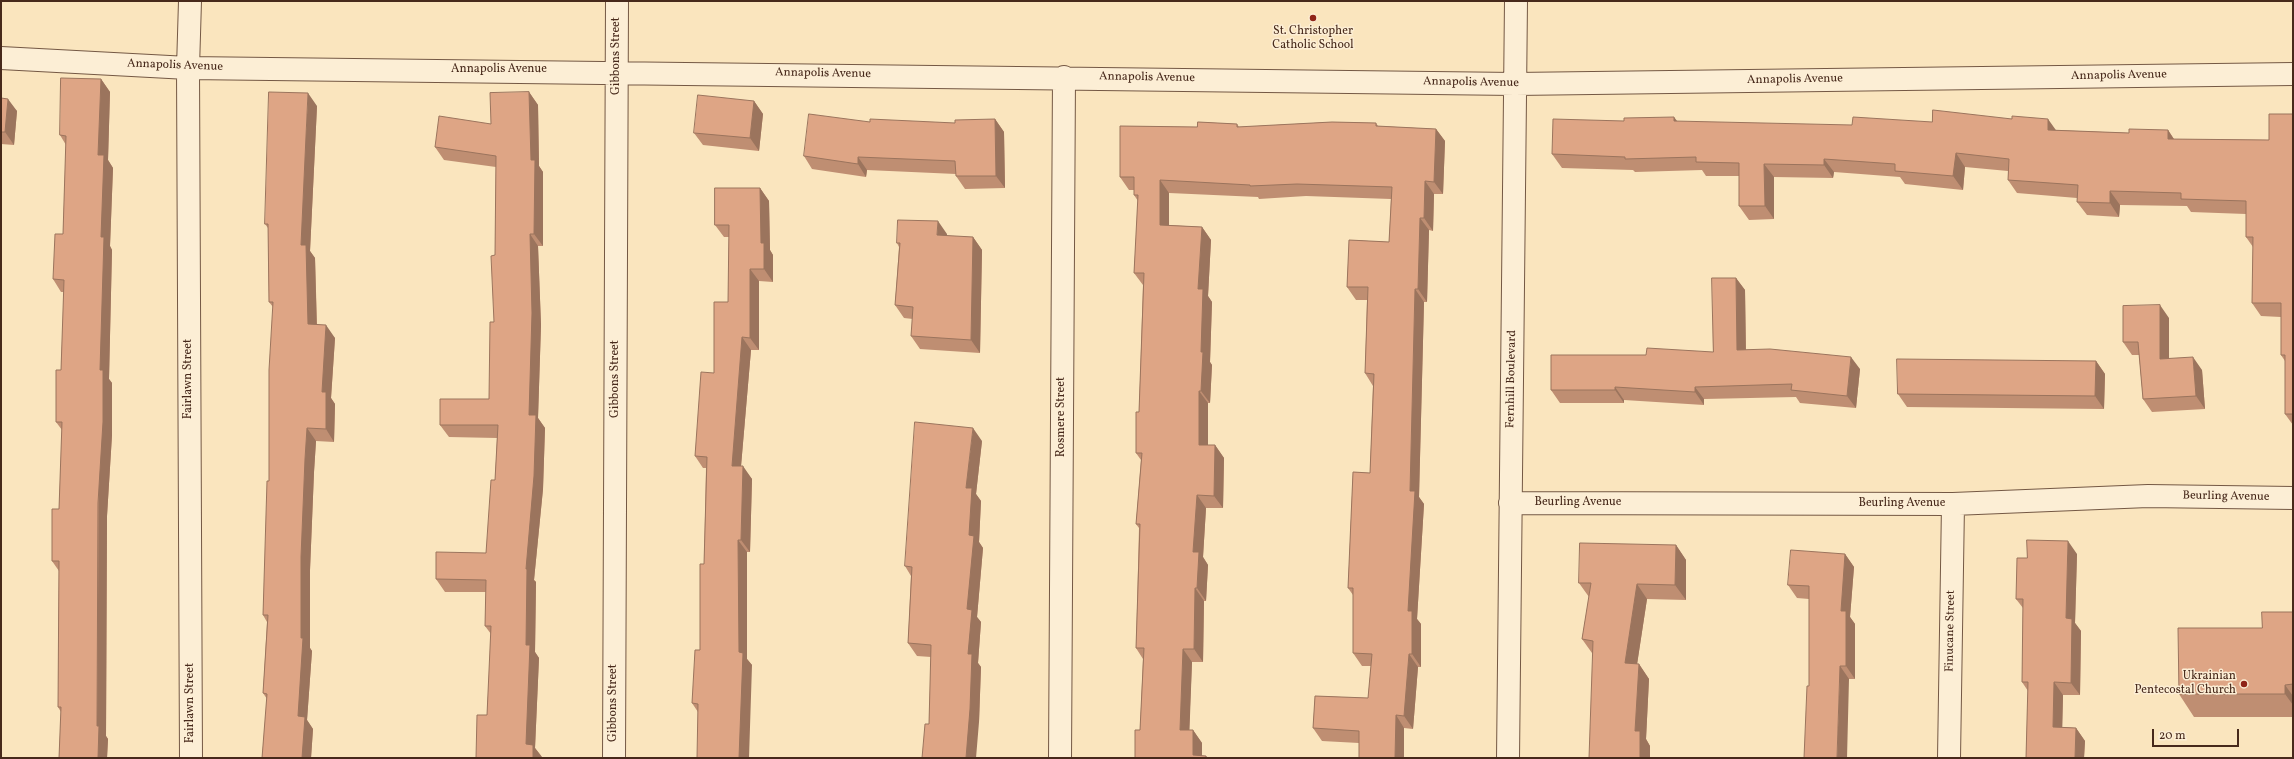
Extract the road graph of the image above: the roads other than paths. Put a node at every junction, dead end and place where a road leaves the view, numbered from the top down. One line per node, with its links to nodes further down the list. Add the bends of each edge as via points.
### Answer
1 (190, 1): 5 (street, Fairlawn Street)
2 (617, 1): 6 (street, Gibbons Street)
3 (1516, 1): 9 (street, Fernhill Boulevard)
4 (1, 58): 5 (street, Annapolis Avenue)
5 (188, 68): 6 (street, Annapolis Avenue); 13 (street, Fairlawn Street)
6 (617, 72): 8 (street, Annapolis Avenue); 14 (street, Gibbons Street)
7 (2293, 74): 9 (street, Annapolis Avenue)
8 (1064, 77): 9 (street, Annapolis Avenue); 15 (street, Rosmere Street)
9 (1515, 84): 11 (street, Fernhill Boulevard)
10 (2293, 498): 12 (street, Beurling Avenue, via 2148,496)
11 (1510, 503): 12 (street, Beurling Avenue); 16 (street, Fernhill Boulevard)
12 (1953, 504): 17 (street, Finucane Street)
13 (191, 758)
14 (614, 758)
15 (1060, 758)
16 (1508, 758)
17 (1949, 758)

